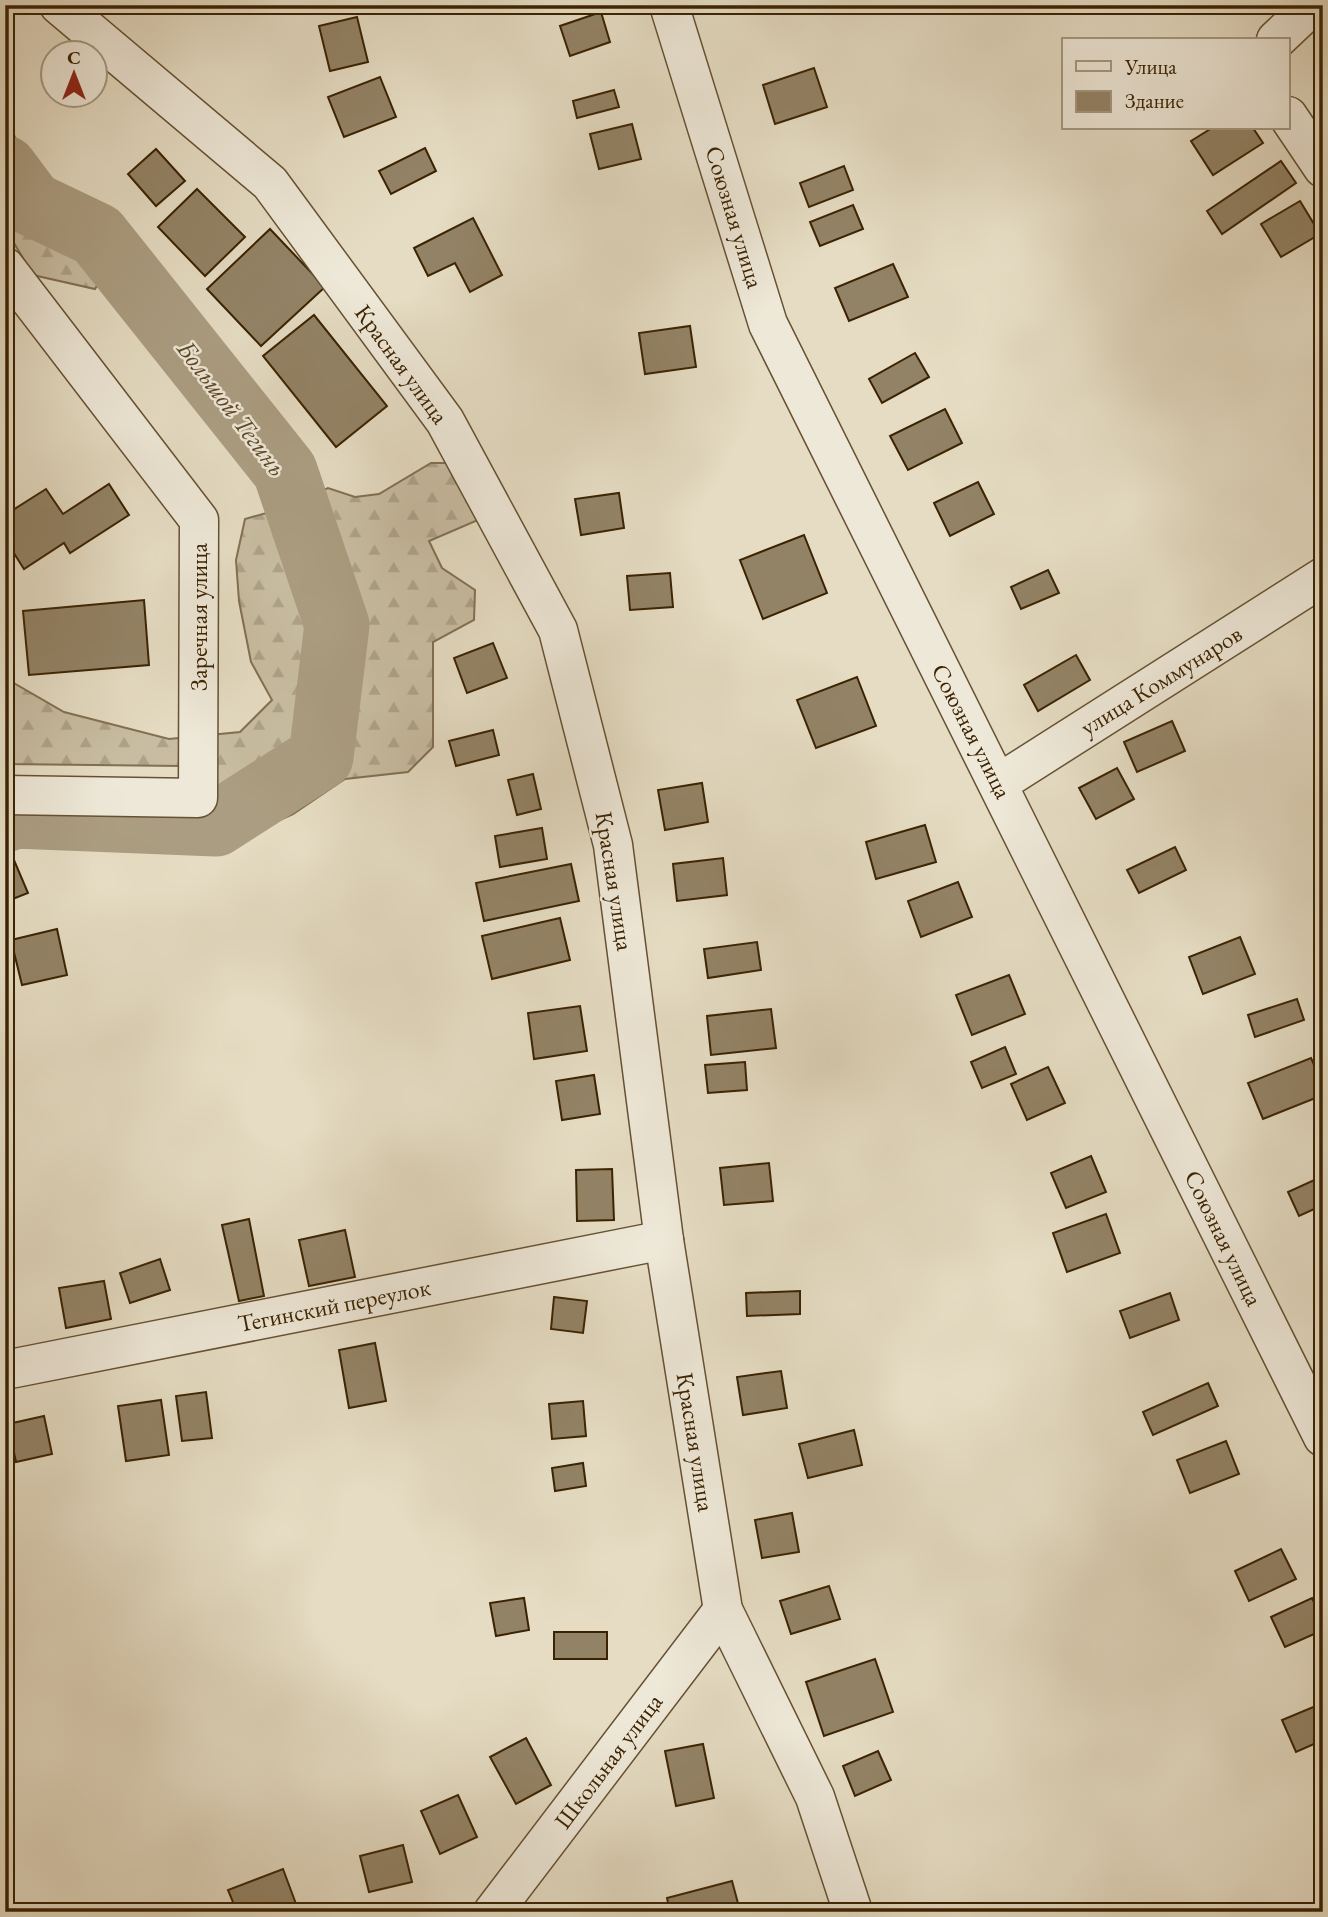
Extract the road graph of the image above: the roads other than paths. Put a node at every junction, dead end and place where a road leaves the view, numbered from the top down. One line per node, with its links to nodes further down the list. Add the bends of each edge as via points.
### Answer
1 (59, 5): 11 (street, Красная улица, via 270,183 445,421 558,630 613,845)
2 (668, 5): 9 (street, Союзная улица, via 768,324)
3 (1313, 5): 4 (street)
4 (1278, 38)
5 (1290, 119): 6 (street)
6 (1323, 167)
7 (5, 267): 10 (street, Заречная улица, via 199,520 198,798)
8 (1323, 577): 9 (street, улица Коммунаров)
9 (999, 783): 13 (street, Союзная улица)
10 (5, 795)
11 (664, 1240): 12 (street, Тегинский переулок); 14 (street, Красная улица)
12 (5, 1370)
13 (1323, 1437)
14 (723, 1609): 15 (street, Школьная улица); 16 (street, Красная улица, via 815,1797)
15 (494, 1912)
16 (853, 1912)

